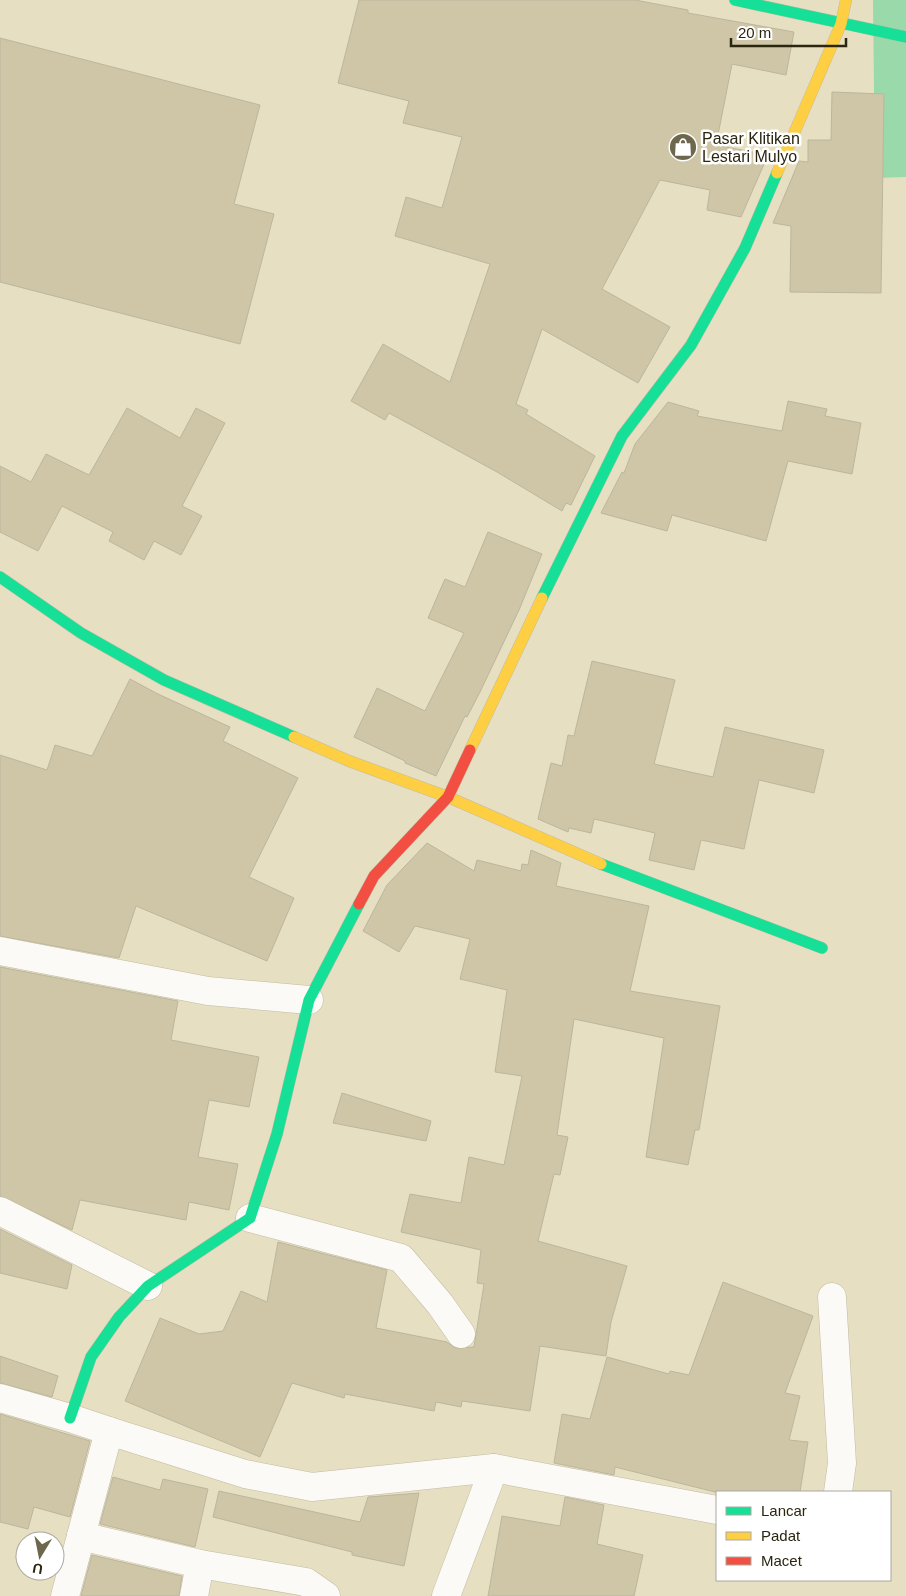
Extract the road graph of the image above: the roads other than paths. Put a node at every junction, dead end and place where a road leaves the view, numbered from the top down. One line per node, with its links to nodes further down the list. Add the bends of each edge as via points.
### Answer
1 (735, 0): 3 (street)
2 (846, 0): 3 (street)
3 (841, 24): 4 (street); 6 (street, via 745,248 691,345 622,436)
4 (906, 37)
5 (0, 577): 6 (street, via 82,633 164,680 349,761)
6 (448, 797): 7 (street, via 613,869); 9 (street, via 374,876)
7 (822, 948)
8 (0, 951): 9 (street, via 208,991)
9 (310, 1000): 11 (street, via 277,1134)
10 (0, 1211): 12 (street)
11 (250, 1218): 12 (street); 14 (street, via 401,1258)
12 (148, 1286): 16 (street, via 119,1316 91,1357)
13 (832, 1297): 19 (street, via 842,1463)
14 (461, 1334)
15 (0, 1398): 16 (street)
16 (70, 1418): 17 (street)
17 (109, 1431): 18 (street, via 245,1474 312,1487); 21 (street)
18 (494, 1468): 20 (street); 26 (street)
19 (838, 1491)
20 (716, 1510)
21 (81, 1536): 22 (street); 23 (street)
22 (200, 1564): 24 (street); 25 (street, via 306,1582)
23 (65, 1596)
24 (194, 1596)
25 (326, 1596)
26 (446, 1596)

